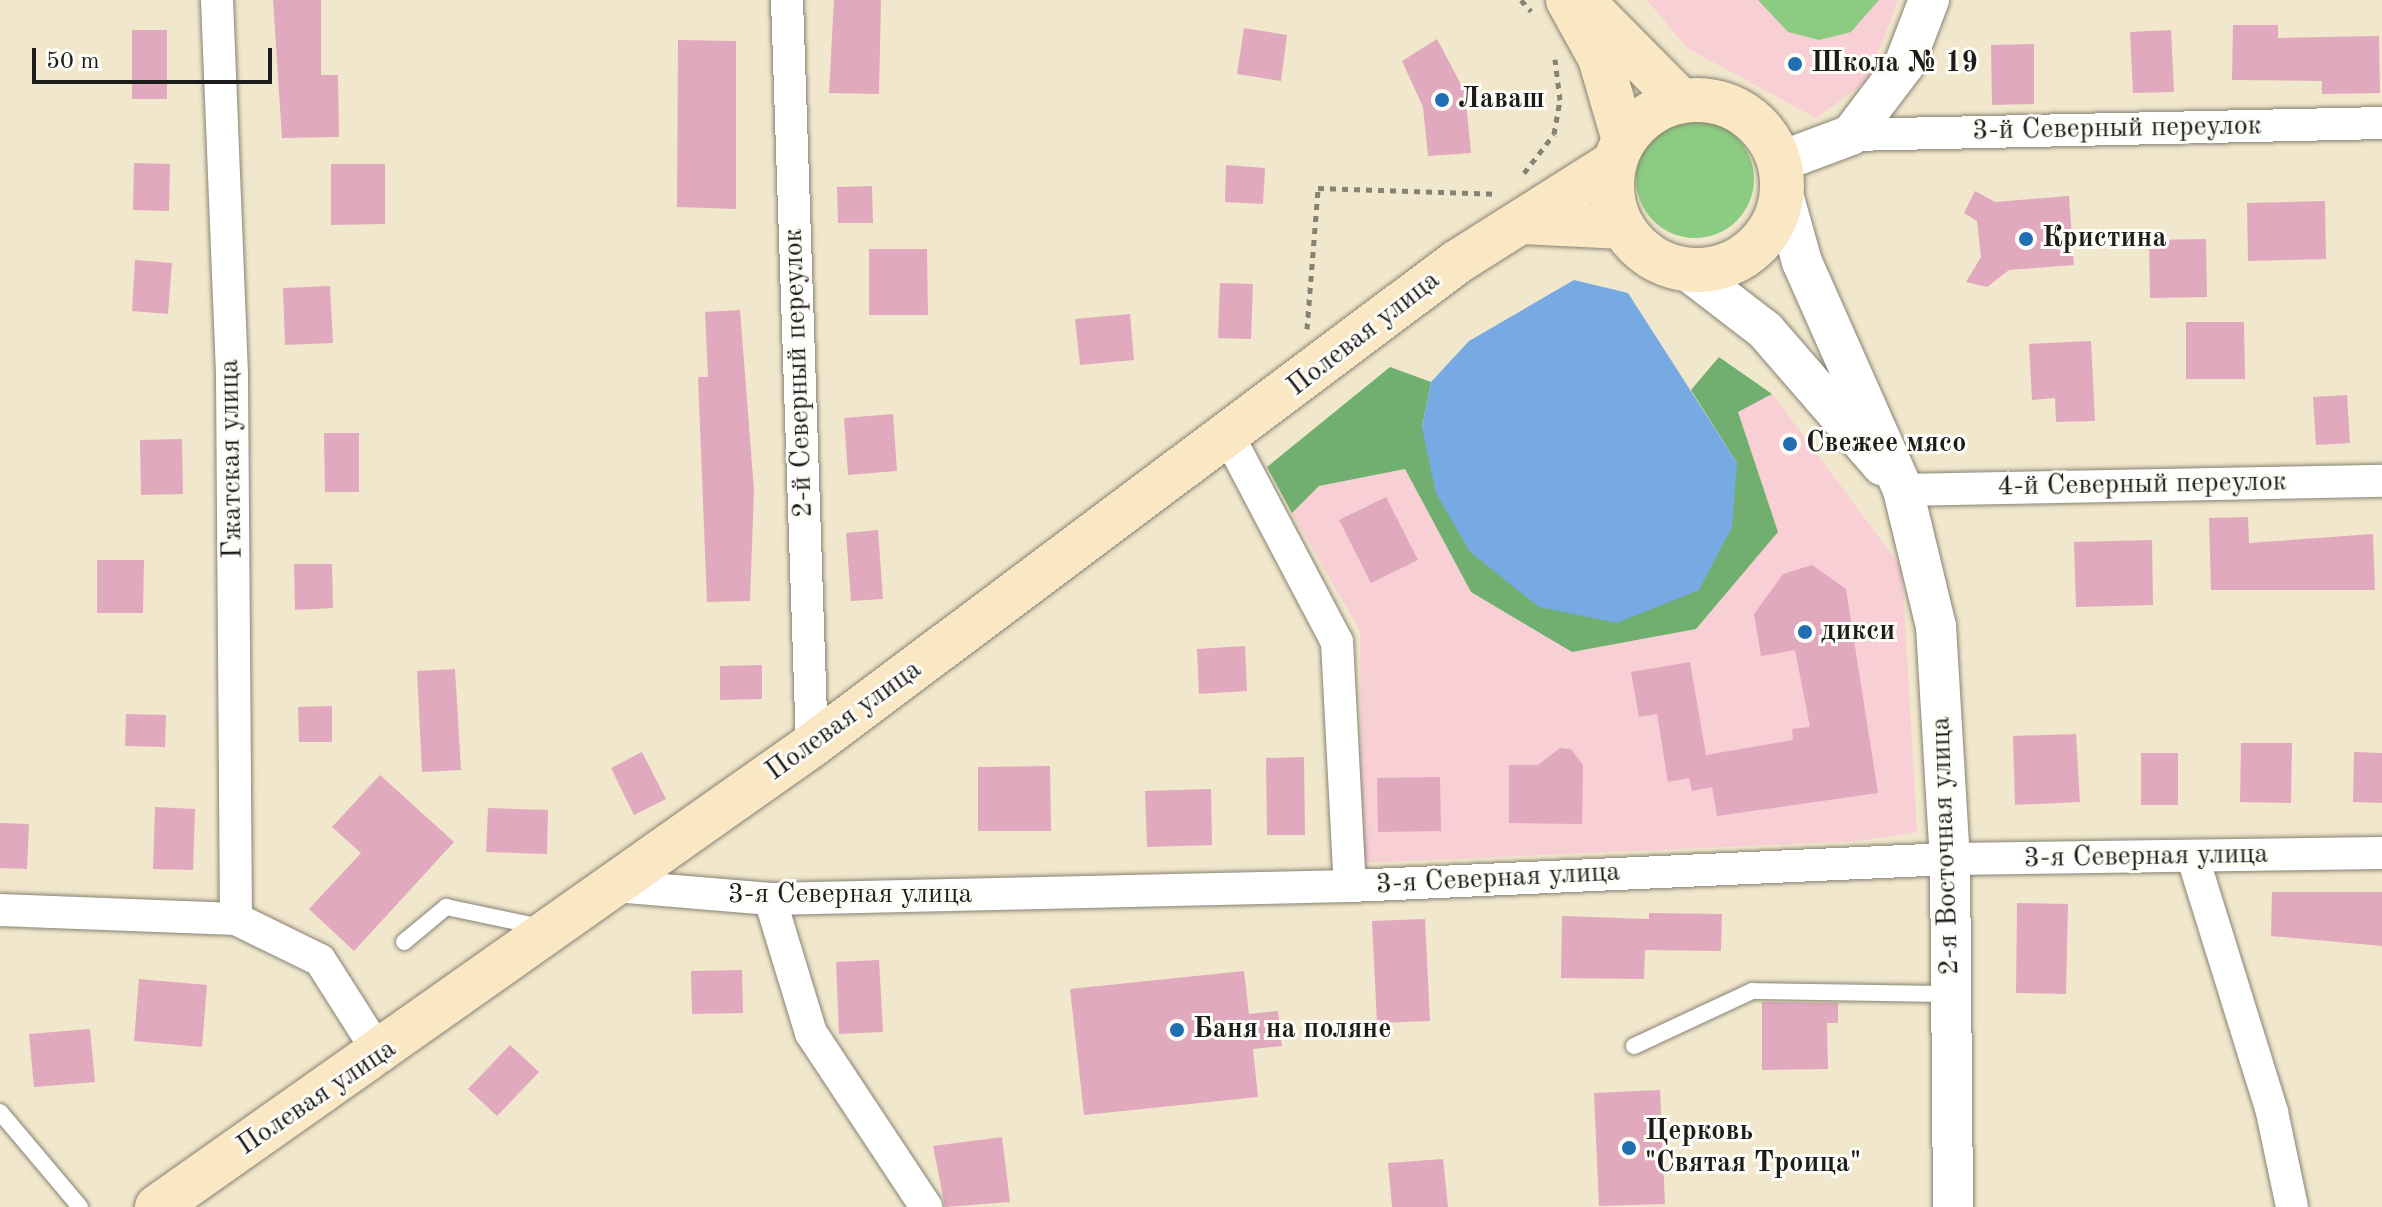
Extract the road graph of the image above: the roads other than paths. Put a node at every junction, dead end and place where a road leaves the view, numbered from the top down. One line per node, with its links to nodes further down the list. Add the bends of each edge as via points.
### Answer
1 (217, 0): 25 (street, Гжатская улица, via 232,376)
2 (787, 0): 17 (street, 2-й Северный переулок)
3 (1568, 0): 9 (main road, via 1600,58)
4 (1580, 0): 6 (main road)
5 (1929, 0): 8 (street, via 1904,65)
6 (1696, 93): 9 (main road, via 1648,115); 10 (main road, via 1759,125)
7 (2382, 123): 8 (street, 3-й Северный переулок)
8 (1851, 135): 10 (street)
9 (1619, 151): 11 (main road, Полевая улица); 12 (main road, via 1612,195)
10 (1785, 164): 13 (main road, via 1776,218 1740,258); 16 (street, 2-я Восточная улица, via 1802,262)
11 (1515, 208): 12 (main road); 14 (main road, Полевая улица)
12 (1623, 227): 13 (main road, via 1650,256)
13 (1687, 270): 16 (street, 2-я Восточная улица, via 1765,330)
14 (1230, 439): 17 (main road, Полевая улица); 22 (street, via 1337,642)
15 (2382, 481): 16 (street, 4-й Северный переулок)
16 (1903, 490): 20 (street, 2-я Восточная улица, via 1936,626)
17 (812, 745): 21 (main road, Полевая улица)
18 (2382, 853): 19 (street, 3-я Северная улица)
19 (2193, 858): 20 (street, 3-я Северная улица); 36 (street, via 2272,1112)
20 (1950, 859): 22 (street, 3-я Северная улица); 28 (street, 2-я Восточная улица)
21 (615, 886): 23 (street, 3-я Северная улица); 26 (main road, Полевая улица)
22 (1350, 886): 23 (street, 3-я Северная улица)
23 (770, 899): 34 (street, via 811,1033)
24 (0, 910): 25 (street)
25 (236, 919): 30 (street, via 320,960)
26 (555, 929): 27 (lane, via 446,907); 30 (main road, Полевая улица)
27 (404, 942)
28 (1952, 994): 29 (lane, via 1752,991); 35 (street, 2-я Восточная улица)
29 (1634, 1046)
30 (381, 1056): 33 (main road, Полевая улица)
31 (0, 1112): 32 (lane)
32 (80, 1207)
33 (157, 1207)
34 (926, 1207)
35 (1953, 1207)
36 (2292, 1207)

